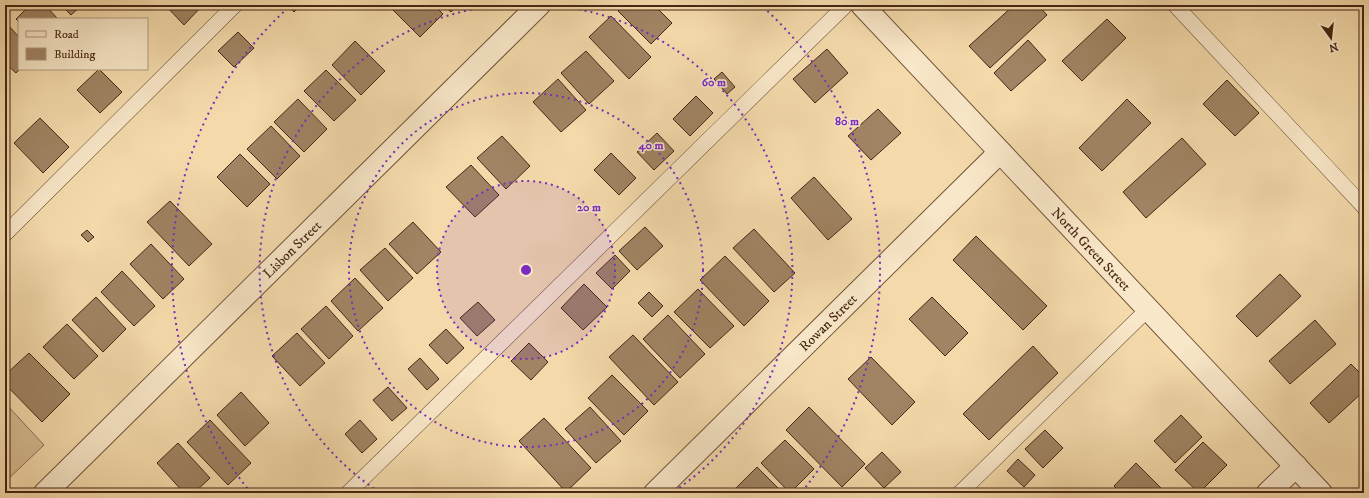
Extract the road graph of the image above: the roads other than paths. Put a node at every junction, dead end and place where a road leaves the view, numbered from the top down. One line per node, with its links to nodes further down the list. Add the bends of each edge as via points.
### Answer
1 (235, 5): 8 (lane)
2 (539, 5): 11 (street, Lisbon Street)
3 (846, 5): 12 (lane)
4 (862, 5): 6 (street, North Green Street)
5 (1175, 5): 7 (lane)
6 (1000, 152): 9 (street, North Green Street); 13 (street, Rowan Street)
7 (1364, 207)
8 (5, 234)
9 (1148, 309): 10 (street, North Green Street); 14 (lane)
10 (1296, 466): 15 (street); 16 (street, North Green Street)
11 (45, 493)
12 (348, 493)
13 (655, 493)
14 (960, 493)
15 (1268, 493)
16 (1321, 493)

